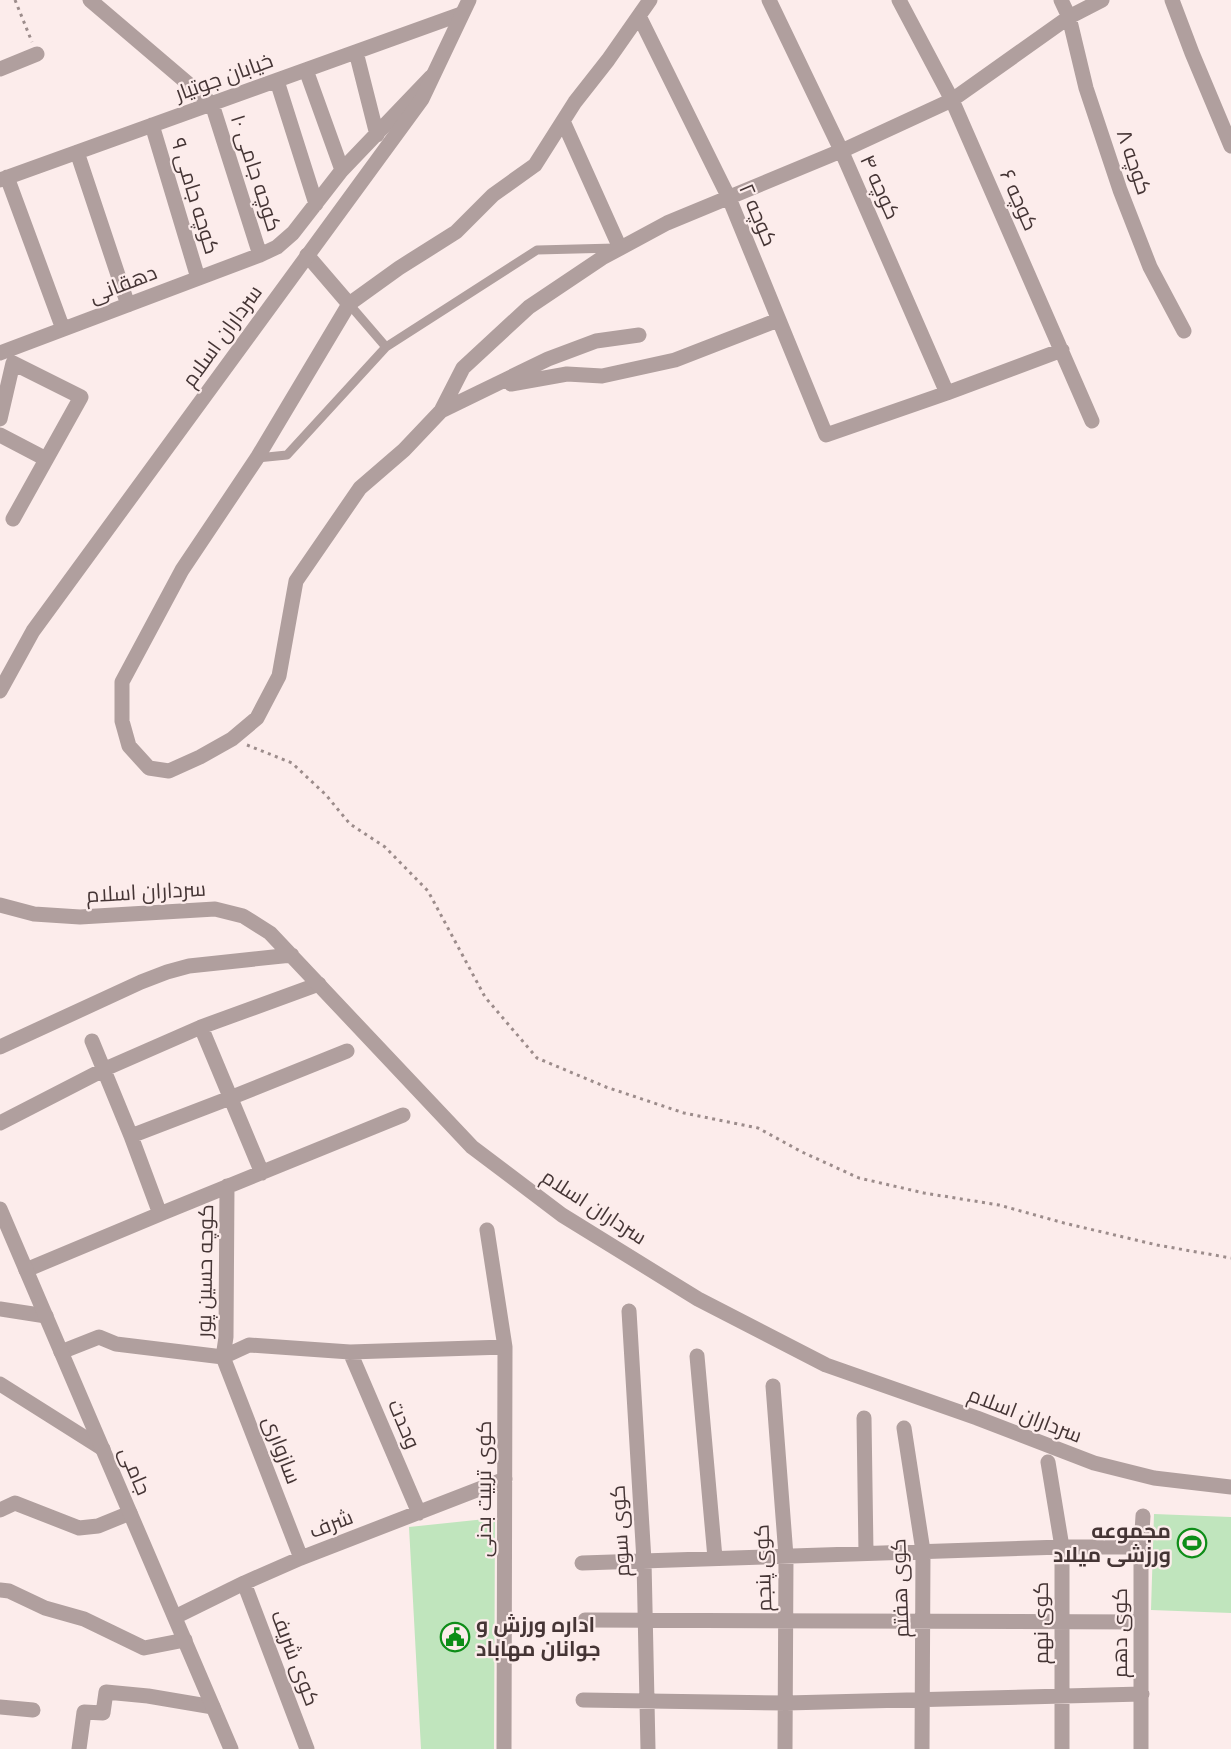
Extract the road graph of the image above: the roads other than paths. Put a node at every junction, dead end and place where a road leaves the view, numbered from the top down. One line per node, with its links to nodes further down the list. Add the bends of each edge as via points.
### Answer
1 (90, 0): 19 (street)
2 (469, 0): 9 (street, سرداران اسلام)
3 (650, 0): 10 (street)
4 (769, 0): 24 (street, کوچه ۴)
5 (1061, 0): 11 (street, کوچه ۸)
6 (1102, 0): 11 (street)
7 (1172, 0): 23 (street)
8 (903, 1): 18 (street, کوچه ۶)
9 (462, 14): 12 (street, خیابان جوتیار); 16 (street, سرداران اسلام)
10 (639, 16): 20 (street); 28 (street, کوچه ۲)
11 (1069, 17): 18 (street); 38 (street, کوچه ۸, via 1086,88 1120,190 1150,267)
12 (356, 52): 15 (street, خیابان جوتیار); 22 (street)
13 (37, 54): 14 (street)
14 (0, 69)
15 (306, 70): 17 (street, خیابان جوتیار); 26 (street)
16 (433, 75): 22 (street, دهقانی); 32 (street, سرداران اسلام, via 422,99)
17 (277, 81): 19 (street, خیابان جوتیار); 29 (street)
18 (952, 100): 24 (street); 41 (street, کوچه ۶)
19 (212, 104): 21 (street, خیابان جوتیار); 31 (street, کوچه جامی ۱۰)
20 (563, 121): 30 (street); 34 (street, via 535,165 493,195 456,232)
21 (152, 126): 25 (street, خیابان جوتیار); 33 (street, کوچه جامی ۹)
22 (377, 135): 26 (street, دهقانی)
23 (1231, 146)
24 (840, 150): 28 (street); 44 (street, کوچه ۴)
25 (77, 152): 27 (street, خیابان جوتیار); 35 (street)
26 (342, 170): 29 (street, دهقانی)
27 (3, 179): 37 (street)
28 (729, 198): 30 (street, via 667,223); 36 (street, کوچه ۲)
29 (316, 204): 31 (street, دهقانی, via 293,233)
30 (620, 248): 40 (lane, via 537,250); 45 (street, via 530,307 487,346 463,368)
31 (260, 255): 33 (street, دهقانی)
32 (307, 255): 34 (street); 52 (street, سرداران اسلام, via 33,631)
33 (198, 278): 35 (street, دهقانی)
34 (349, 304): 40 (lane); 49 (street)
35 (128, 305): 37 (street, دهقانی)
36 (778, 320): 43 (street, via 675,360 602,376 567,374); 44 (street, کوچه ۲, via 826,435)
37 (63, 329): 42 (street, دهقانی)
38 (1184, 331)
39 (639, 335): 43 (street, via 596,341 549,359)
40 (386, 347): 49 (lane, via 287,455)
41 (1062, 350): 44 (street); 47 (street, کوچه ۶)
42 (8, 354): 46 (street); 50 (street, via 81,397)
43 (493, 388): 45 (street)
44 (947, 393)
45 (441, 411): 49 (street, via 360,488 296,581 279,676 257,718 232,740 169,771 149,768 129,746 122,721 122,682 182,570)
46 (0, 419)
47 (1092, 421)
48 (0, 435): 50 (street)
49 (257, 458)
50 (46, 459): 51 (street)
51 (13, 519)
52 (0, 691)
53 (0, 905): 54 (street, سرداران اسلام, via 34,914 80,917 215,909 243,916 270,933)
54 (292, 955): 55 (street, سرداران اسلام); 58 (street, via 167,972)
55 (319, 984): 56 (street); 86 (street, سرداران اسلام, via 472,1146 562,1215 698,1299 826,1365 1094,1463 1154,1478)
56 (201, 1027): 60 (street); 61 (street)
57 (92, 1041): 60 (street)
58 (0, 1047)
59 (347, 1051): 61 (street)
60 (105, 1069): 63 (street); 64 (street)
61 (230, 1098): 64 (street); 65 (street)
62 (403, 1114): 65 (street, کوچه حسین پور)
63 (0, 1123)
64 (131, 1136): 68 (street)
65 (262, 1173): 66 (street, کوچه حسین پور)
66 (227, 1186): 68 (street, کوچه حسین پور); 78 (street, کوچه حسین پور)
67 (0, 1209): 70 (street, جامی)
68 (160, 1214): 70 (street, کوچه حسین پور)
69 (487, 1230): 74 (street, کوی تربیت بدنی)
70 (26, 1270): 73 (street, جامی)
71 (0, 1309): 73 (street)
72 (629, 1311): 98 (street, کوی سوم)
73 (46, 1316): 75 (street, جامی)
74 (505, 1347): 76 (street); 85 (street, کوی تربیت بدنی)
75 (61, 1352): 78 (street, via 99,1337 116,1344); 83 (street, جامی)
76 (350, 1352): 78 (street, via 249,1345); 88 (street, وحدت)
77 (696, 1356): 97 (street)
78 (224, 1357): 96 (street, سازواری)
79 (0, 1384): 83 (street)
80 (773, 1386): 95 (street, کوی پنجم)
81 (864, 1418): 94 (street)
82 (904, 1428): 93 (street, کوی هفتم)
83 (103, 1449): 89 (street, جامی)
84 (1048, 1462): 91 (street, کوی نهم)
85 (504, 1479): 88 (street, شرف); 122 (street, کوی تربیت بدنی)
86 (1231, 1487)
87 (0, 1510): 89 (street, via 15,1503 79,1528 98,1526)
88 (419, 1513): 96 (street, شرف)
89 (130, 1514): 102 (street, جامی)
90 (1143, 1516): 92 (street, کوی دهم)
91 (1062, 1547): 92 (street); 93 (street); 107 (street, کوی نهم)
92 (1141, 1547): 108 (street, کوی دهم)
93 (923, 1551): 94 (street); 106 (street, کوی هفتم)
94 (866, 1553): 95 (street)
95 (786, 1556): 97 (street); 105 (street, کوی پنجم)
96 (301, 1558): 100 (street, شرف)
97 (715, 1558): 98 (street)
98 (644, 1561): 99 (street); 104 (street, کوی سوم)
99 (582, 1563)
100 (244, 1582): 102 (street, شرف); 121 (street, کوی شریف)
101 (0, 1590): 109 (street, via 84,1619 144,1648)
102 (175, 1617): 109 (street, جامی)
103 (585, 1620): 104 (street)
104 (644, 1620): 105 (street); 113 (street, کوی سوم)
105 (786, 1621): 106 (street); 115 (street, کوی پنجم)
106 (923, 1621): 107 (street); 114 (street, کوی هفتم)
107 (1062, 1622): 108 (street); 111 (street, کوی نهم)
108 (1141, 1622): 110 (street, کوی دهم)
109 (185, 1640): 117 (street, جامی)
110 (1142, 1694): 111 (street); 127 (street, کوی دهم)
111 (1062, 1696): 114 (street); 126 (street, کوی نهم)
112 (583, 1700): 113 (street)
113 (647, 1700): 115 (street); 123 (street, کوی سوم)
114 (922, 1700): 115 (street); 125 (street, کوی هفتم)
115 (786, 1703): 124 (street, کوی پنجم)
116 (0, 1707): 118 (street)
117 (213, 1707): 119 (street, via 106,1692 102,1713 84,1712); 120 (street, جامی)
118 (33, 1710)
119 (79, 1749)
120 (231, 1749)
121 (307, 1749)
122 (504, 1749)
123 (648, 1749)
124 (785, 1749)
125 (922, 1749)
126 (1062, 1749)
127 (1141, 1749)

